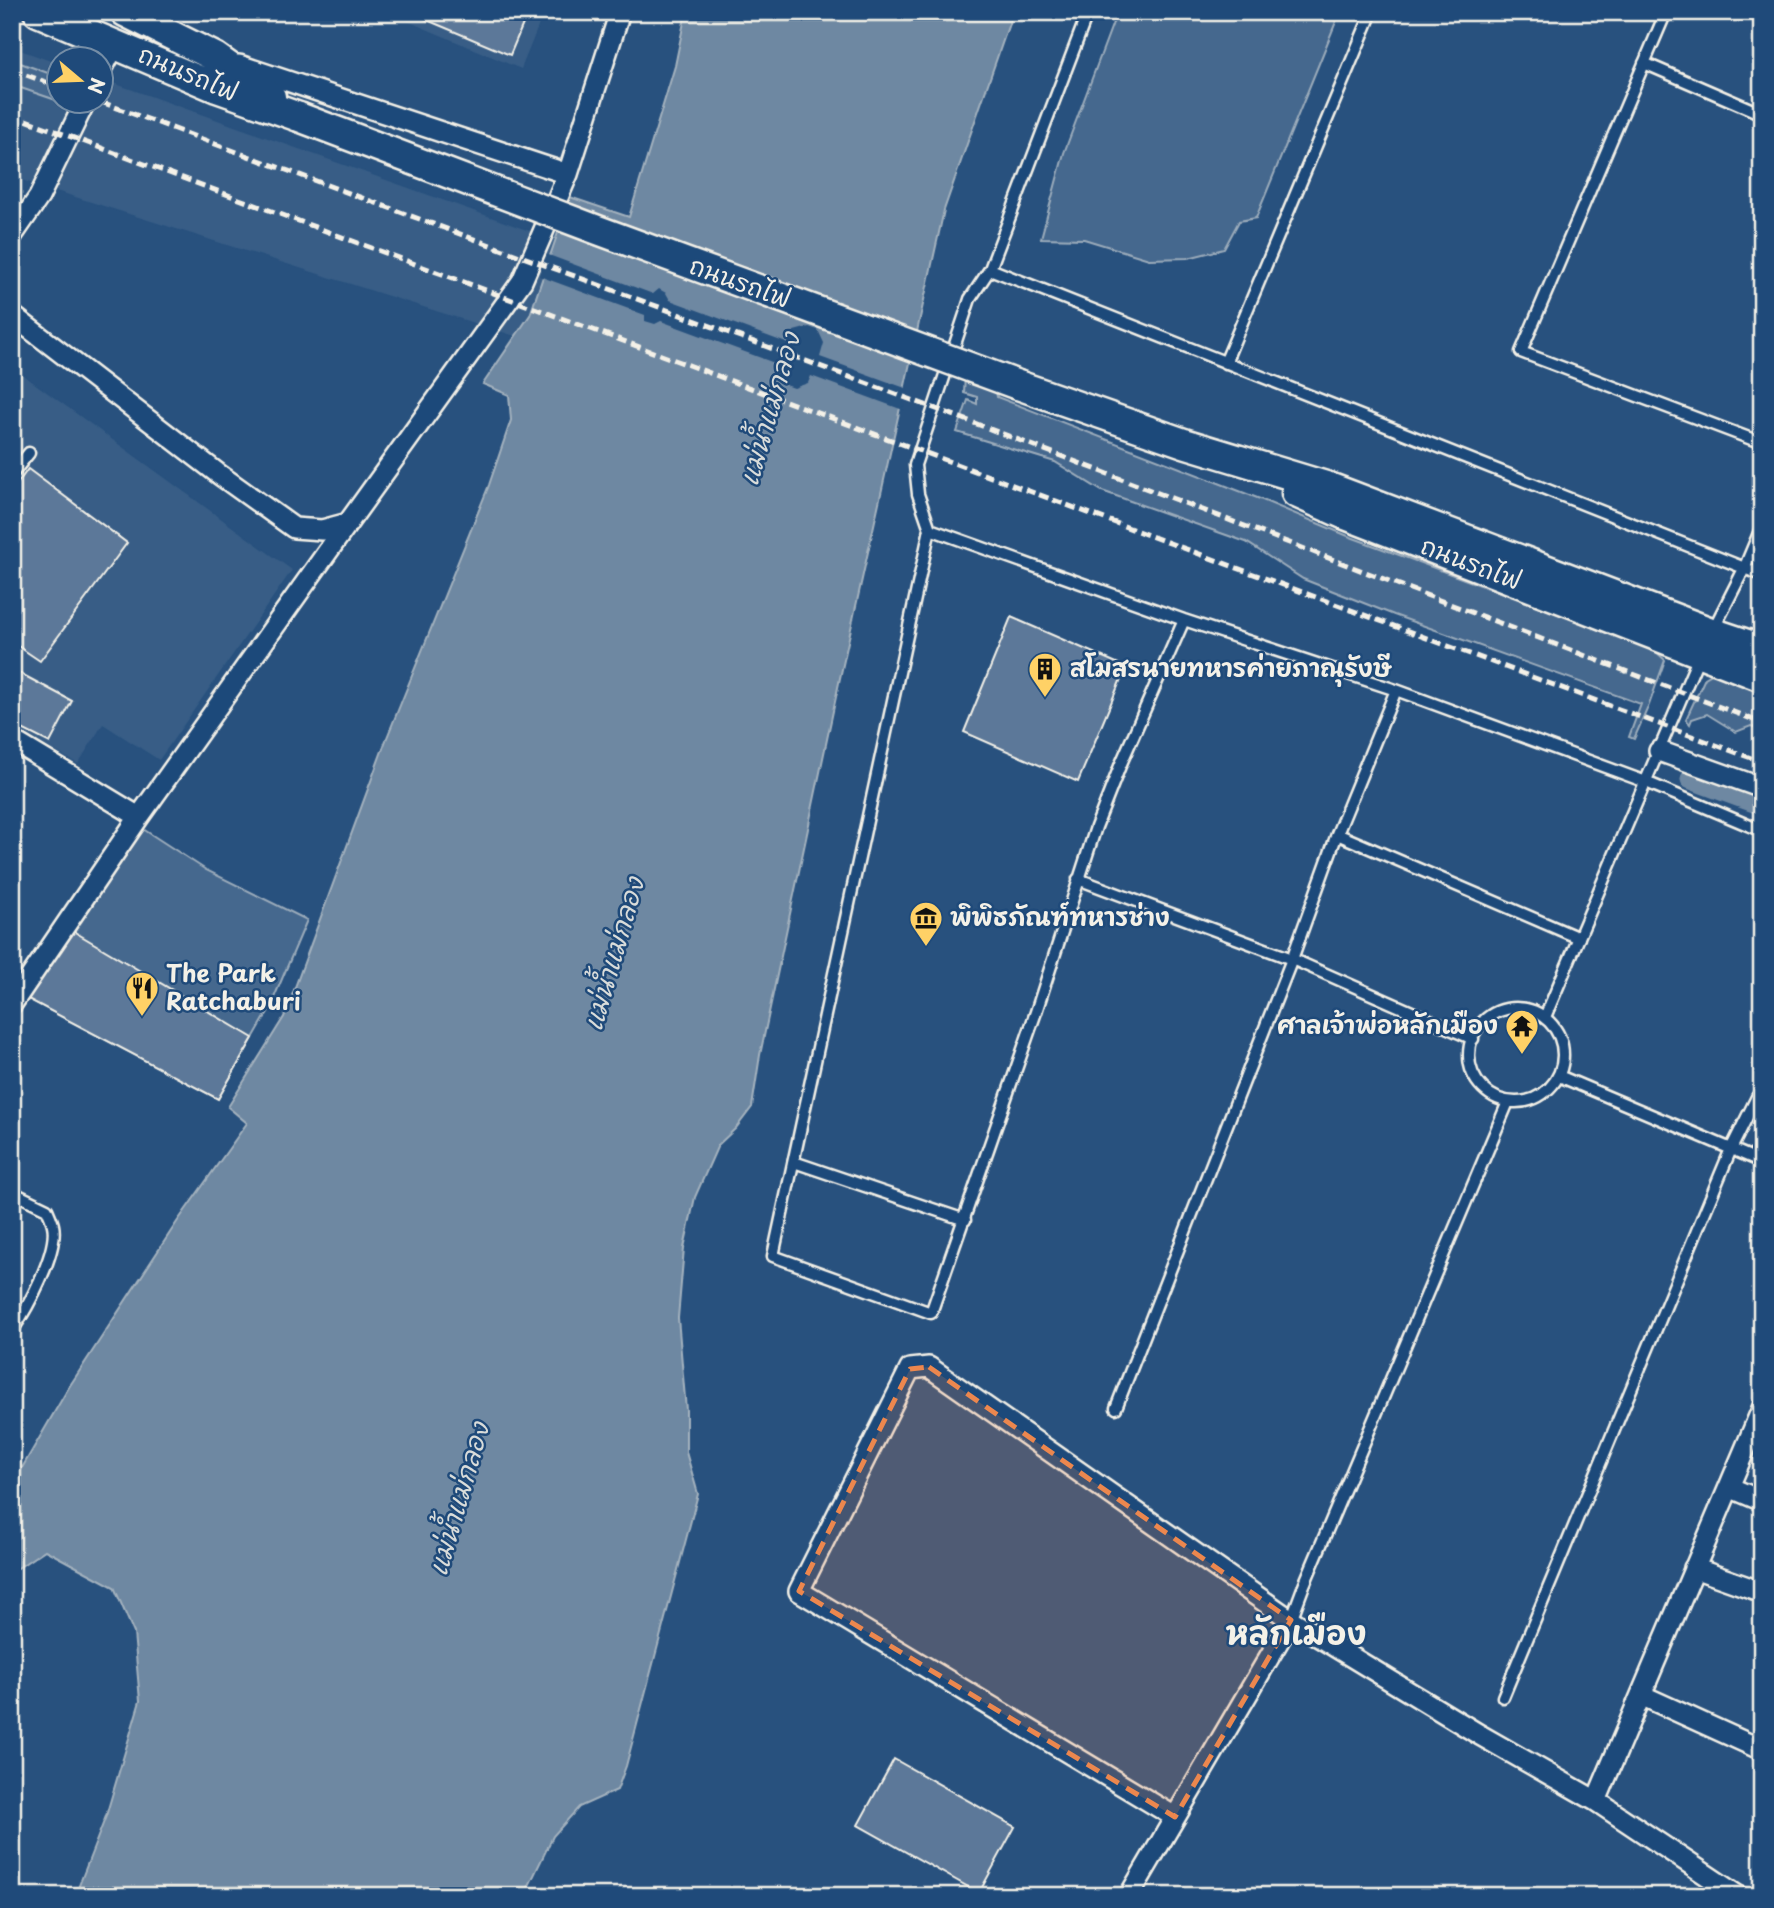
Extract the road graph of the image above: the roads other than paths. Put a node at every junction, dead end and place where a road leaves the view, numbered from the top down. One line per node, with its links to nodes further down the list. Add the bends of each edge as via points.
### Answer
1 (38, 12): 7 (main road, ถนนรถไฟ)
2 (620, 12): 13 (street)
3 (1088, 12): 15 (lane)
4 (1372, 12): 17 (lane)
5 (1666, 12): 9 (lane)
6 (127, 13): 8 (main road, ถนนรถไฟ)
7 (115, 44): 12 (main road, ถนนรถไฟ, via 218,89)
8 (215, 57): 12 (main road, ถนนรถไฟ); 13 (street)
9 (1644, 63): 10 (lane); 18 (lane, via 1521,352)
10 (1762, 114)
11 (78, 116): 14 (street, via 39,197)
12 (299, 117): 27 (main road, ถนนรถไฟ, bridge, via 1184,443 1343,514)
13 (568, 174): 21 (street, via 522,281)
14 (12, 236)
15 (990, 269): 17 (lane); 23 (lane, via 970,299 915,465 918,494)
16 (12, 315): 21 (street, via 294,528 322,530)
17 (1225, 363): 24 (lane)
18 (1762, 443)
19 (29, 453): 20 (lane)
20 (12, 474)
21 (348, 523): 35 (street)
22 (1762, 526): 24 (lane)
23 (930, 529): 26 (lane); 48 (lane)
24 (1744, 569): 25 (lane); 27 (lane)
25 (1762, 575)
26 (1184, 621): 30 (lane); 38 (lane, via 1120,766)
27 (1706, 643): 28 (main road, ถนนรถไฟ); 29 (main road, ถนนรถไฟ); 32 (lane)
28 (1762, 649)
29 (1762, 677)
30 (1396, 690): 33 (lane); 37 (lane)
31 (12, 740): 35 (street)
32 (1659, 751): 33 (lane); 34 (street)
33 (1646, 782): 36 (lane); 39 (lane)
34 (1762, 788)
35 (139, 817): 41 (street)
36 (1762, 831)
37 (1337, 834): 39 (lane); 40 (lane)
38 (1078, 879): 40 (lane); 51 (lane)
39 (1579, 938): 42 (lane)
40 (1292, 959): 43 (lane); 53 (lane)
41 (12, 1004)
42 (1545, 1017): 43 (lane, via 1531,1010 1499,1011 1485,1020); 44 (lane, via 1562,1045)
43 (1473, 1039): 46 (lane, via 1469,1055 1472,1072 1480,1086)
44 (1559, 1076): 46 (lane, via 1535,1098); 47 (lane)
45 (1762, 1092): 47 (lane)
46 (1508, 1102): 59 (lane)
47 (1731, 1149): 49 (lane); 61 (lane)
48 (794, 1162): 51 (lane); 51 (lane, via 773,1256 931,1313)
49 (1762, 1162)
50 (12, 1192): 52 (lane, via 47,1209 54,1226 52,1249)
51 (965, 1220)
52 (12, 1331)
53 (1116, 1408)
54 (1762, 1409): 55 (street)
55 (1729, 1487): 56 (street); 57 (street)
56 (1762, 1501)
57 (1695, 1568): 58 (street); 60 (street)
58 (1762, 1592)
59 (1292, 1620): 63 (street); 64 (street); 64 (street, via 929,1367 910,1369 799,1591)
60 (1641, 1695): 62 (street); 63 (street)
61 (1503, 1698)
62 (1762, 1750)
63 (1596, 1801): 66 (street)
64 (1175, 1818): 65 (street)
65 (1129, 1896)
66 (1738, 1896)

